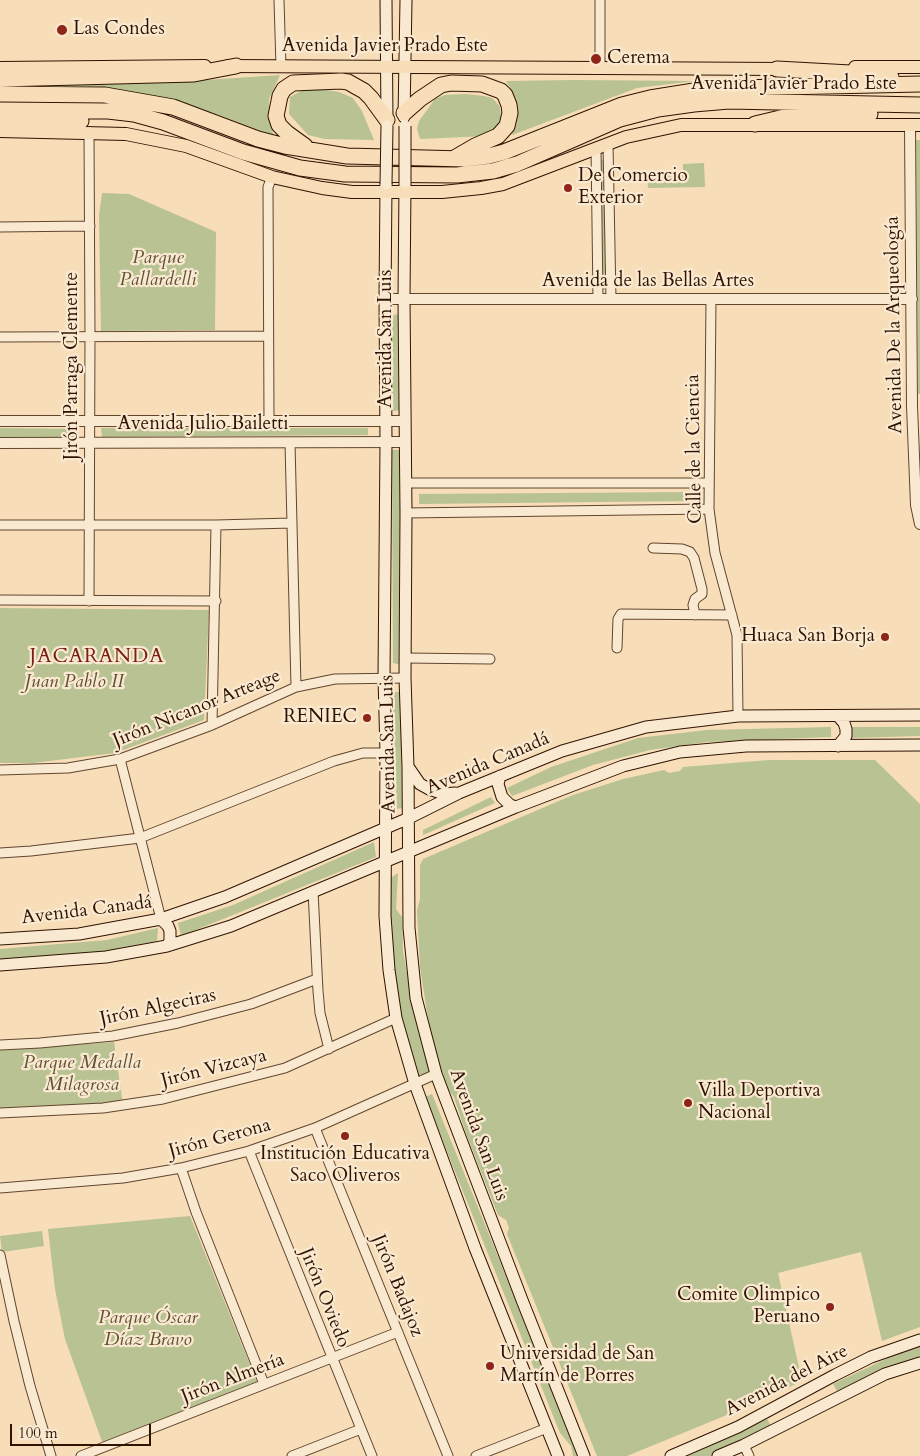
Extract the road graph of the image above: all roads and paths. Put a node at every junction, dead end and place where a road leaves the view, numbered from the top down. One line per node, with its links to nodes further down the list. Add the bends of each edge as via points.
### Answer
1 (279, 0): 6 (street)
2 (386, 0): 7 (main road, Avenida San Luis)
3 (406, 0): 8 (main road, Avenida San Luis)
4 (600, 0): 11 (street)
5 (236, 66): 6 (main road, Avenida Javier Prado Este); 10 (main road, Avenida Javier Prado Este); 13 (highway, via 194,74)
6 (281, 67): 7 (main road, Avenida Javier Prado Este)
7 (387, 67): 8 (main road, Avenida Javier Prado Este); 21 (main road, Avenida San Luis)
8 (406, 67): 11 (main road, Avenida Javier Prado Este); 18 (main road, Avenida San Luis)
9 (920, 67): 12 (main road, Avenida Javier Prado Este)
10 (0, 68)
11 (600, 68): 12 (main road, Avenida Javier Prado Este)
12 (778, 69): 14 (highway, via 869,74)
13 (0, 79)
14 (920, 82): 28 (highway, Avenida Javier Prado Este, via 736,88 650,98 622,105 504,152)
15 (0, 94): 27 (highway, Avenida Javier Prado Este, via 120,97 173,107 258,139)
16 (920, 105): 25 (highway, Avenida Javier Prado Este, via 729,101 658,109 620,119 517,164 493,171 457,175 345,174 300,168 231,148)
17 (0, 110): 25 (highway, Avenida Javier Prado Este, via 134,114)
18 (404, 119): 28 (highway, via 420,99 441,85 482,84 500,91 509,104 507,126 498,136); 30 (main road, Avenida San Luis, bridge)
19 (0, 121): 25 (highway, via 135,122)
20 (917, 121): 22 (highway, via 793,115); 31 (street, Avenida De la Arqueología)
21 (387, 123): 27 (highway, via 371,98 348,82 293,84 280,96 276,116 279,126 290,137); 32 (main road, Avenida San Luis, bridge)
22 (755, 124): 26 (main road, Avenida Javier Prado Este, via 681,125 644,132)
23 (0, 131): 24 (main road, Avenida Javier Prado Este)
24 (89, 132): 29 (main road, Avenida Javier Prado Este, via 168,141); 33 (street, Jirón Parraga Clemente)
25 (197, 134)
26 (602, 146): 30 (main road, Avenida Javier Prado Este, via 494,186 447,192); 37 (street); 38 (street)
27 (313, 151): 28 (highway, Avenida Javier Prado Este, via 348,156)
28 (454, 159)
29 (272, 177): 32 (main road, Avenida Javier Prado Este, via 352,192); 42 (street, via 268,187)
30 (405, 187): 32 (main road, Avenida Javier Prado Este); 36 (main road, Avenida San Luis)
31 (916, 187): 40 (street, Avenida De la Arqueología)
32 (387, 188): 35 (main road, Avenida San Luis)
33 (90, 226): 34 (street); 41 (street, Jirón Parraga Clemente)
34 (0, 227)
35 (384, 299): 36 (street, Avenida de las Bellas Artes); 48 (main road, Avenida San Luis)
36 (404, 299): 37 (street, Avenida de las Bellas Artes); 47 (main road, Avenida San Luis)
37 (598, 299): 38 (street, Avenida de las Bellas Artes)
38 (611, 299): 39 (street, Avenida de las Bellas Artes)
39 (711, 299): 40 (street, Avenida de las Bellas Artes); 55 (street, Calle de la Ciencia)
40 (912, 299): 59 (street, Avenida De la Arqueología, via 915,492)
41 (90, 336): 42 (street); 43 (street); 45 (street, Jirón Parraga Clemente)
42 (268, 336): 46 (street)
43 (0, 337)
44 (0, 421): 45 (street, Avenida Julio Bailetti)
45 (89, 421): 46 (street, Avenida Julio Bailetti); 52 (street, Jirón Parraga Clemente)
46 (269, 421): 48 (street, Avenida Julio Bailetti)
47 (405, 421): 48 (street, Avenida Julio Bailetti); 50 (main road, Avenida San Luis)
48 (385, 422): 49 (main road, Avenida San Luis)
49 (386, 442): 50 (street, Avenida Julio Bailetti); 53 (street, Avenida Julio Bailetti); 72 (main road, Avenida San Luis)
50 (406, 442): 54 (main road, Avenida San Luis)
51 (0, 443): 52 (street, Avenida Julio Bailetti)
52 (89, 443): 53 (street, Avenida Julio Bailetti); 61 (street, Jirón Parraga Clemente)
53 (290, 443): 58 (street)
54 (406, 483): 55 (street); 57 (main road, Avenida San Luis)
55 (709, 483): 56 (street, Calle de la Ciencia)
56 (709, 509): 57 (street); 68 (street, Calle de la Ciencia, via 715,553)
57 (406, 513): 70 (main road, Avenida San Luis)
58 (292, 523): 62 (street); 74 (street)
59 (920, 524)
60 (0, 525): 61 (street)
61 (90, 525): 62 (street); 65 (street, Jirón Parraga Clemente)
62 (216, 525): 66 (street)
63 (653, 548): 67 (street, via 682,550 690,552 694,558 702,589 702,594 695,599)
64 (0, 600): 65 (street)
65 (89, 601): 66 (street)
66 (216, 601): 78 (street)
67 (695, 615): 68 (street); 69 (street, via 622,614 618,618)
68 (732, 615): 76 (street, Calle de la Ciencia, via 738,635)
69 (617, 648)
70 (405, 658): 71 (street); 73 (main road, Avenida San Luis)
71 (490, 659)
72 (384, 678): 73 (street, Jirón Nicanor Arteage); 74 (street, Jirón Nicanor Arteage, via 335,679); 81 (main road, Avenida San Luis)
73 (405, 678): 83 (main road, Avenida San Luis)
74 (296, 687): 78 (street, Jirón Nicanor Arteage)
75 (920, 715): 77 (main road, Avenida Canadá)
76 (738, 716): 77 (main road, Avenida Canadá); 85 (main road, Avenida Canadá, via 646,727 562,751)
77 (838, 716): 80 (main road, via 846,729 846,736)
78 (212, 725): 82 (street, Jirón Nicanor Arteage)
79 (920, 745): 80 (main road)
80 (838, 746): 87 (main road, via 746,746 680,752 623,766)
81 (386, 753): 89 (main road, Avenida San Luis); 90 (street, via 363,753 334,760)
82 (120, 759): 84 (street, Jirón Nicanor Arteage, via 68,768); 90 (street)
83 (408, 767): 86 (main road, via 429,789 444,794); 88 (main road, Avenida San Luis)
84 (0, 770)
85 (500, 776): 86 (main road, Avenida Canadá); 87 (main road, via 498,784 502,797)
86 (459, 793): 88 (main road, Avenida Canadá)
87 (516, 807): 91 (main road)
88 (409, 818): 89 (main road, Avenida Canadá); 91 (main road, Avenida San Luis)
89 (386, 828): 93 (main road, Avenida San Luis); 95 (main road, Avenida Canadá, via 225,897)
90 (140, 838): 92 (street); 95 (street)
91 (409, 851): 93 (main road); 103 (main road, Avenida San Luis, via 411,962 416,998)
92 (0, 853)
93 (385, 862): 94 (main road); 100 (main road, Avenida San Luis, via 384,916)
94 (313, 891): 97 (main road, via 231,926); 99 (street)
95 (161, 919): 96 (main road, Avenida Canadá, via 79,934); 97 (main road, via 170,931)
96 (0, 939)
97 (167, 946): 98 (main road, via 106,957)
98 (0, 966)
99 (317, 979): 101 (street, Jirón Algeciras, via 251,1004 178,1024 113,1036); 102 (street, via 320,1013)
100 (396, 1018): 102 (street, Jirón Vizcaya); 104 (main road, Avenida San Luis)
101 (0, 1045)
102 (329, 1049): 105 (street, Jirón Vizcaya, via 285,1068 163,1099 103,1108)
103 (436, 1074): 104 (street, Jirón Gerona); 128 (main road, Avenida San Luis)
104 (415, 1084): 106 (street, Jirón Gerona); 118 (main road, Avenida San Luis, via 475,1248)
105 (0, 1113)
106 (315, 1128): 107 (street, Jirón Gerona); 111 (street, Jirón Badajoz)
107 (249, 1151): 108 (street, Jirón Gerona); 113 (street, Jirón Oviedo)
108 (181, 1168): 109 (street, Jirón Gerona, via 123,1178); 115 (street)
109 (0, 1188)
110 (0, 1254): 121 (street)
111 (398, 1332): 113 (street, Jirón Almería); 125 (street, Jirón Badajoz)
112 (920, 1340): 116 (main road, Avenida del Aire, via 871,1357)
113 (331, 1358): 115 (street, Jirón Almería); 119 (street, Jirón Oviedo)
114 (920, 1363): 117 (main road, Avenida del Aire, via 885,1374)
115 (264, 1384): 122 (street, Jirón Almería)
116 (804, 1391): 117 (main road); 129 (main road, Avenida del Aire, via 738,1427)
117 (814, 1409): 120 (main road, Avenida del Aire)
118 (547, 1428): 126 (street); 127 (main road, Avenida San Luis)
119 (361, 1429): 123 (street); 124 (street, Jirón Oviedo)
120 (744, 1445): 130 (main road, Avenida del Aire); 131 (street)
121 (51, 1456)
122 (81, 1456)
123 (292, 1456)
124 (372, 1456)
125 (448, 1456)
126 (476, 1456)
127 (558, 1456)
128 (584, 1456)
129 (671, 1456)
130 (718, 1456)
131 (749, 1456)

